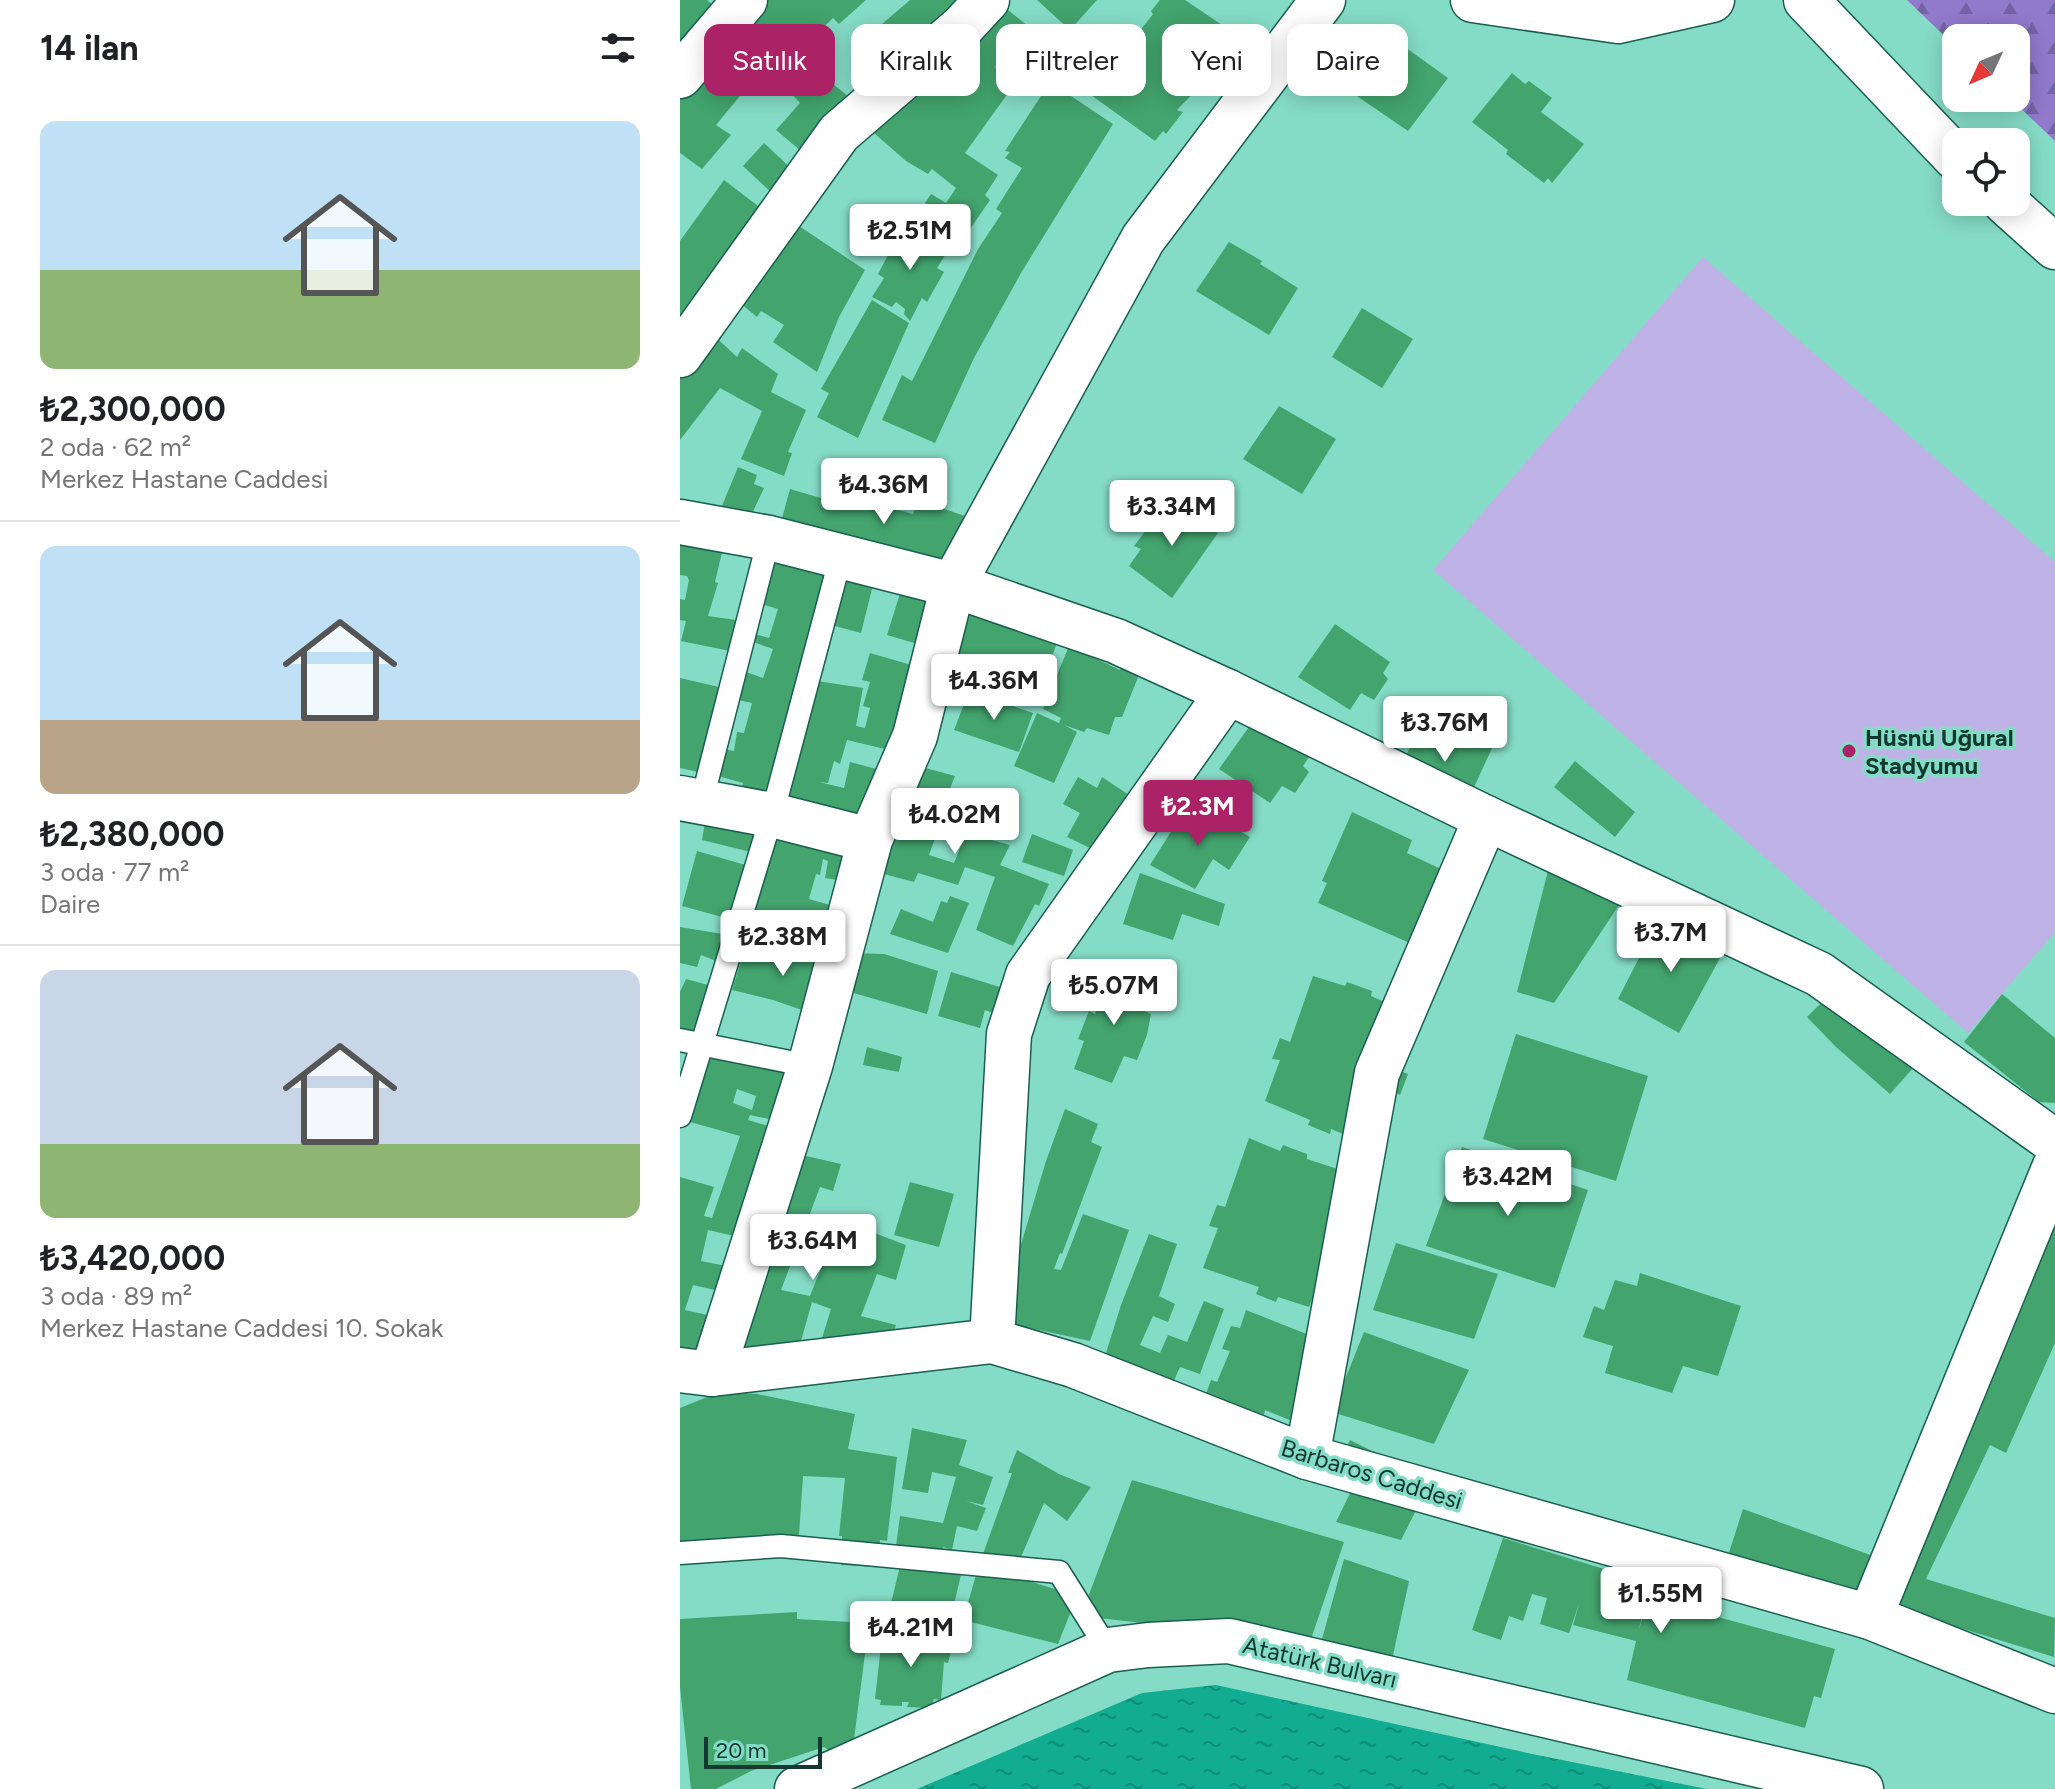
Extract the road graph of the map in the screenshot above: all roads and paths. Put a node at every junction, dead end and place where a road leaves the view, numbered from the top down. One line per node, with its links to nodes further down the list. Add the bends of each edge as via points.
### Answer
1 (745, 0): 7 (street)
2 (987, 0): 11 (street, via 839,133)
3 (1323, 0): 15 (street, via 1143,239)
4 (1473, 0): 5 (street, via 1618,21)
5 (1712, 0)
6 (1806, 0): 8 (street)
7 (680, 76)
8 (1942, 143)
9 (2021, 216): 10 (street)
10 (2055, 247)
11 (680, 355)
12 (680, 522): 13 (street)
13 (769, 538): 14 (street); 17 (lane)
14 (841, 556): 15 (street); 18 (lane)
15 (953, 585): 16 (street, via 1116,641); 20 (street, via 915,736)
16 (1228, 692): 19 (street); 26 (street, via 1028,975 1009,1034)
17 (691, 799): 18 (street)
18 (772, 815): 20 (street); 21 (lane)
19 (1486, 818): 24 (street, via 1819,974); 28 (street, via 1377,1073)
20 (870, 840): 22 (street)
21 (691, 1042): 22 (lane); 23 (lane)
22 (810, 1066): 27 (street)
23 (680, 1116)
24 (2055, 1142)
25 (2055, 1166): 30 (street)
26 (992, 1341): 27 (street, Barbaros Caddesi); 28 (street, Barbaros Caddesi, via 1073,1365)
27 (696, 1372)
28 (1307, 1457): 30 (street, Barbaros Caddesi)
29 (680, 1553): 31 (lane, via 781,1546 1059,1572)
30 (1870, 1617): 32 (street, Barbaros Caddesi)
31 (1108, 1650): 33 (street, Atatürk Bulvarı); 34 (street, Atatürk Bulvarı, via 1229,1641)
32 (2055, 1691)
33 (797, 1789)
34 (1861, 1789)

